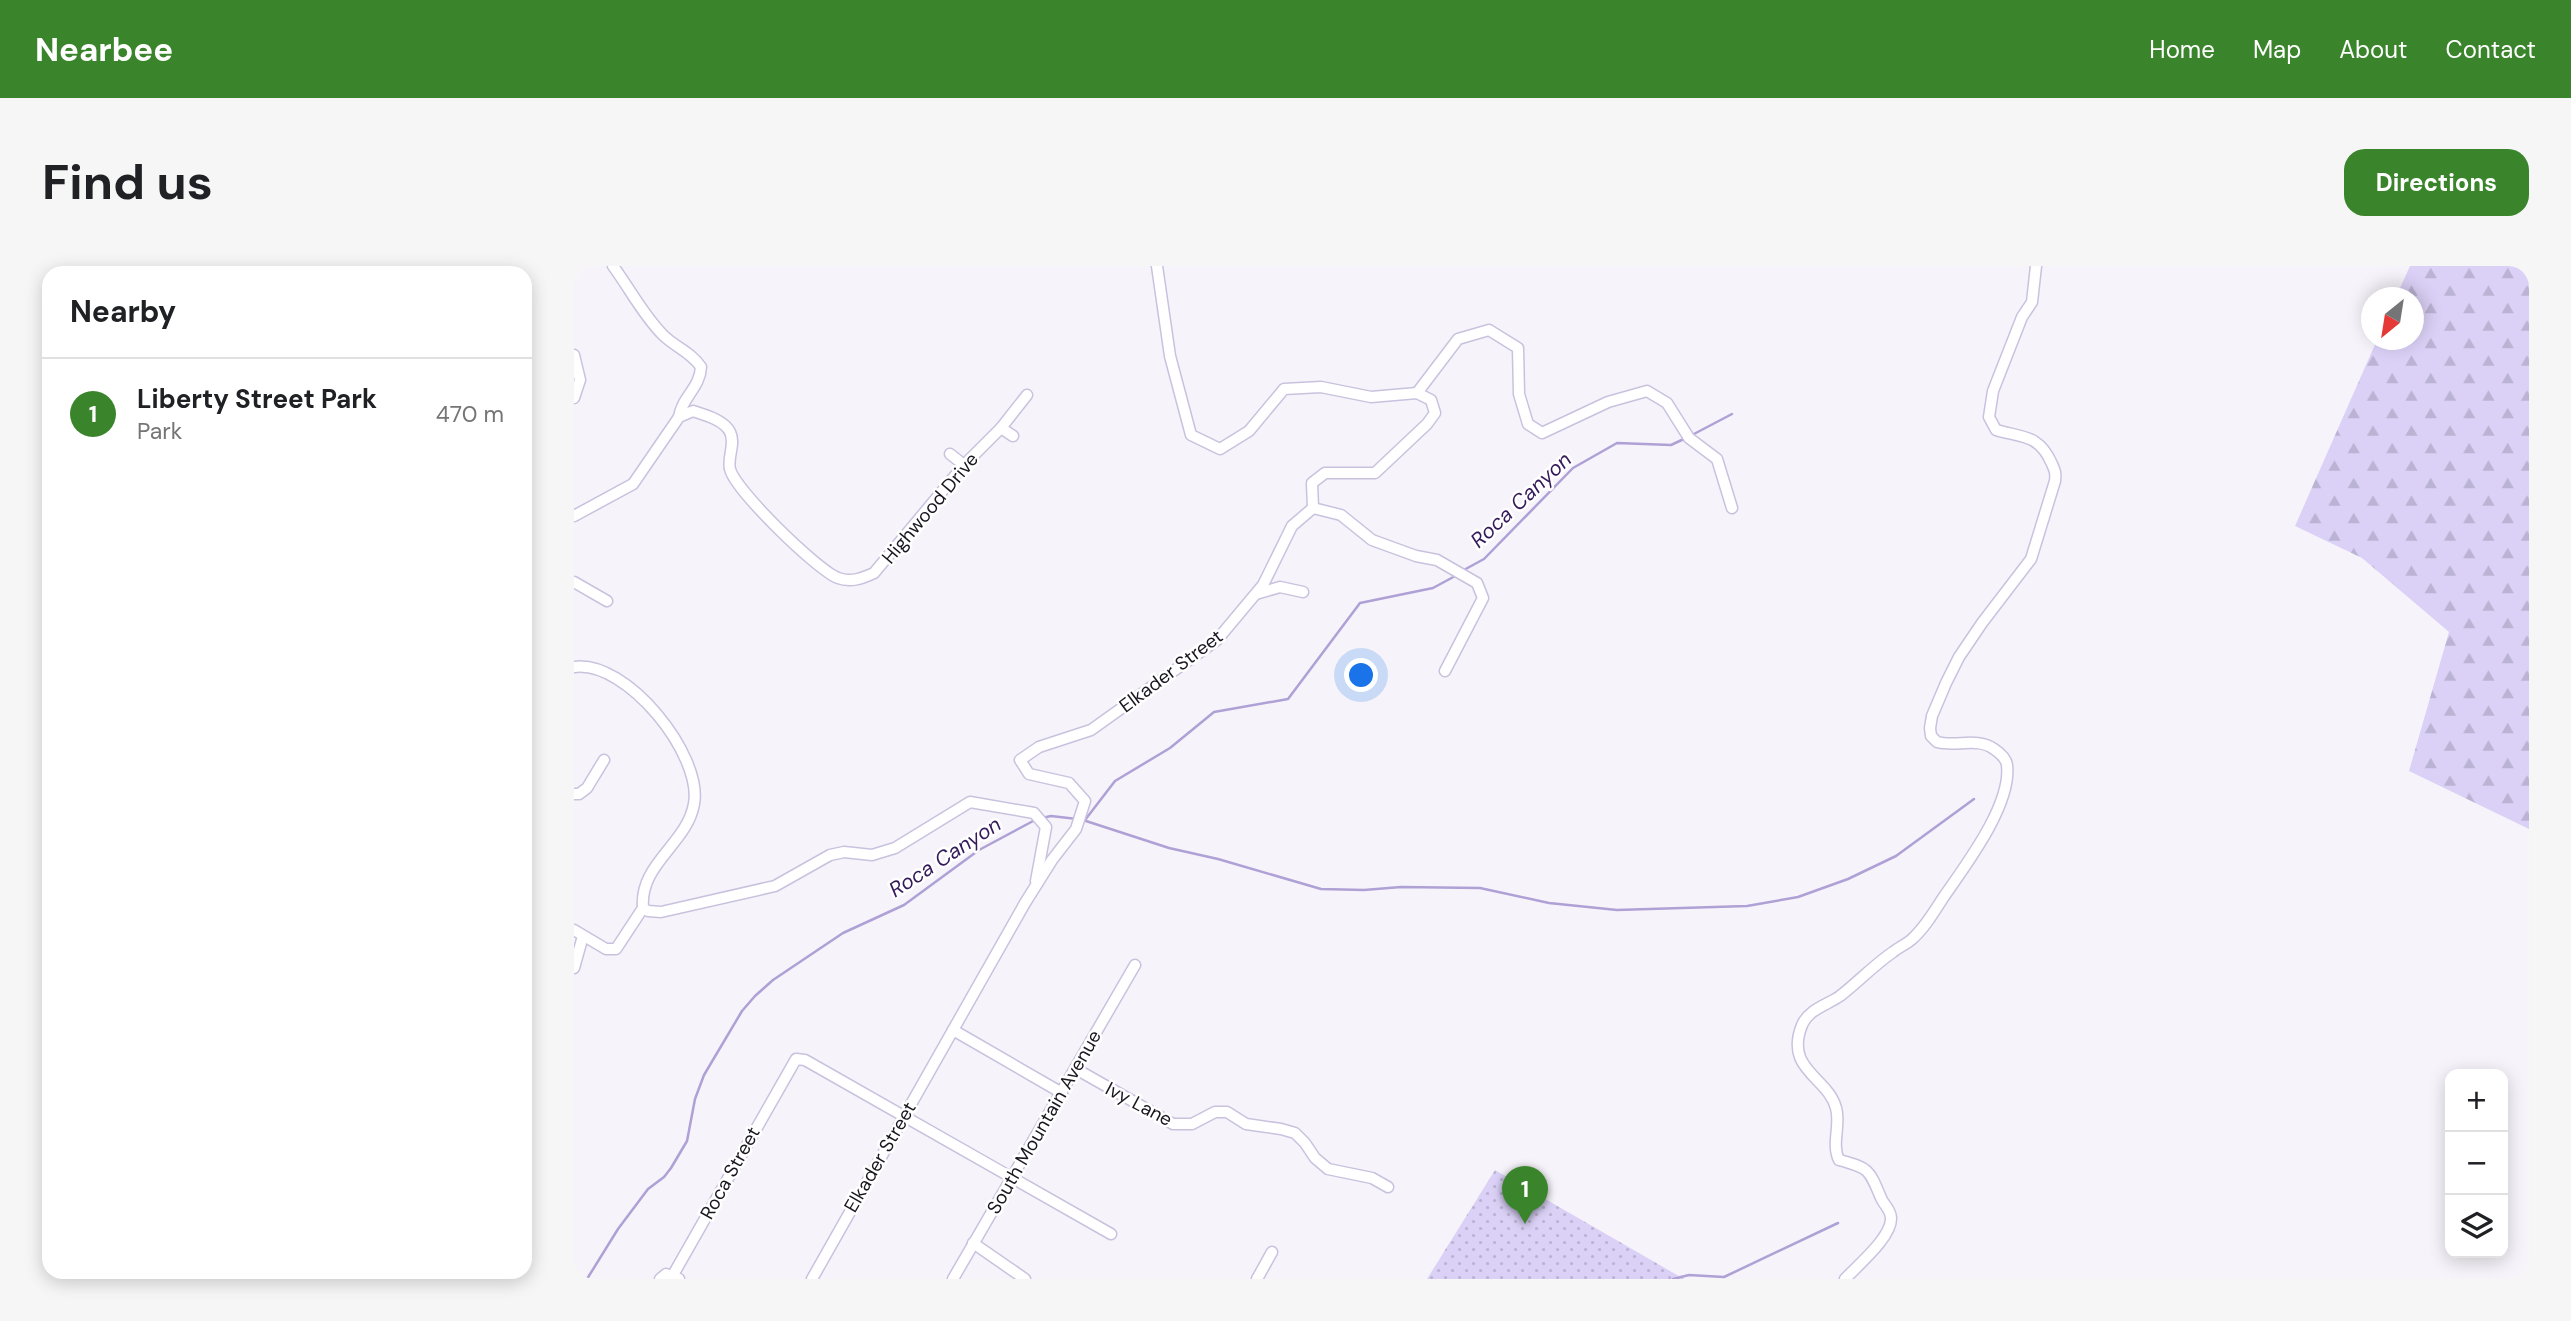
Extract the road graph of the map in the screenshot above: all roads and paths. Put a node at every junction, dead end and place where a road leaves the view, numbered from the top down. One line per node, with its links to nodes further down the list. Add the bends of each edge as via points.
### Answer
1 (613, 266): 8 (street, via 660,332 701,367 696,388 680,406)
2 (1157, 266): 5 (street, via 1170,356 1191,435 1210,445 1220,449 1250,431 1284,389 1321,387 1371,397)
3 (2036, 266): 44 (street, via 2032,302 1993,391 1989,417 1996,430 2043,447 2056,473 2055,481 2031,559 1959,657 1931,716 1930,728 1931,736 1944,744 1993,747 2007,765 2006,784 1989,827 1912,940 1807,1016 1799,1035 1806,1070 1837,1111 1837,1157 1864,1167 1891,1220 1884,1238)
4 (574, 355): 7 (street, via 580,380)
5 (1417, 393): 13 (street, via 1430,400 1435,413 1427,424 1375,473 1325,473 1312,483); 14 (street, via 1458,339 1489,330 1518,348 1519,394 1528,424 1542,432 1608,402 1647,391 1667,404 1689,438 1717,459)
6 (1027, 395): 9 (street, Highwood Drive)
7 (574, 398)
8 (679, 417): 12 (street, Highwood Drive, via 693,411 729,430 733,444 729,467 737,483 796,546 840,579 858,580 874,573); 15 (street, via 633,484)
9 (1001, 428): 10 (street); 12 (street, Highwood Drive)
10 (1013, 436)
11 (950, 454): 12 (street)
12 (964, 465)
13 (1313, 508): 18 (street, Elkader Street, via 1292,526); 21 (street, via 1341,515 1372,540 1437,560 1477,583 1483,598)
14 (1732, 508)
15 (574, 516)
16 (574, 582): 19 (street)
17 (1303, 592): 18 (street, via 1280,587)
18 (1256, 594): 24 (street, Elkader Street, via 1217,640 1091,730 1039,747 1020,760 1029,774 1069,783 1085,801 1076,829)
19 (607, 601)
20 (574, 667): 25 (street, via 605,671 649,705 670,733 693,780 691,814 646,881)
21 (1445, 671)
22 (604, 760): 23 (street, via 587,788)
23 (574, 794)
24 (1035, 886): 25 (street, via 1044,823 1036,814 971,802 883,853 830,855 775,886 661,912); 29 (street, Elkader Street)
25 (643, 908): 26 (street, via 616,949 606,949)
26 (579, 933): 28 (street)
27 (1135, 965): 30 (street, South Mountain Avenue)
28 (574, 968)
29 (953, 1030): 31 (street); 32 (street, Elkader Street)
30 (1076, 1069): 31 (street, South Mountain Avenue); 34 (street, Ivy Lane, via 1173,1124 1192,1124 1215,1112 1227,1112 1246,1124 1295,1133 1328,1168 1372,1178)
31 (1062, 1093): 33 (street, South Mountain Avenue)
32 (904, 1115): 33 (street); 38 (street, Roca Street, via 796,1059); 40 (street, Elkader Street)
33 (1013, 1178): 35 (street); 36 (street, South Mountain Avenue)
34 (1388, 1187)
35 (1111, 1234)
36 (973, 1243): 41 (street, South Mountain Avenue); 42 (street)
37 (1272, 1252): 43 (street)
38 (676, 1277): 39 (street, Roca Street, via 666,1274)
39 (660, 1279)
40 (812, 1279)
41 (953, 1279)
42 (1026, 1279)
43 (1257, 1279)
44 (1845, 1279)

